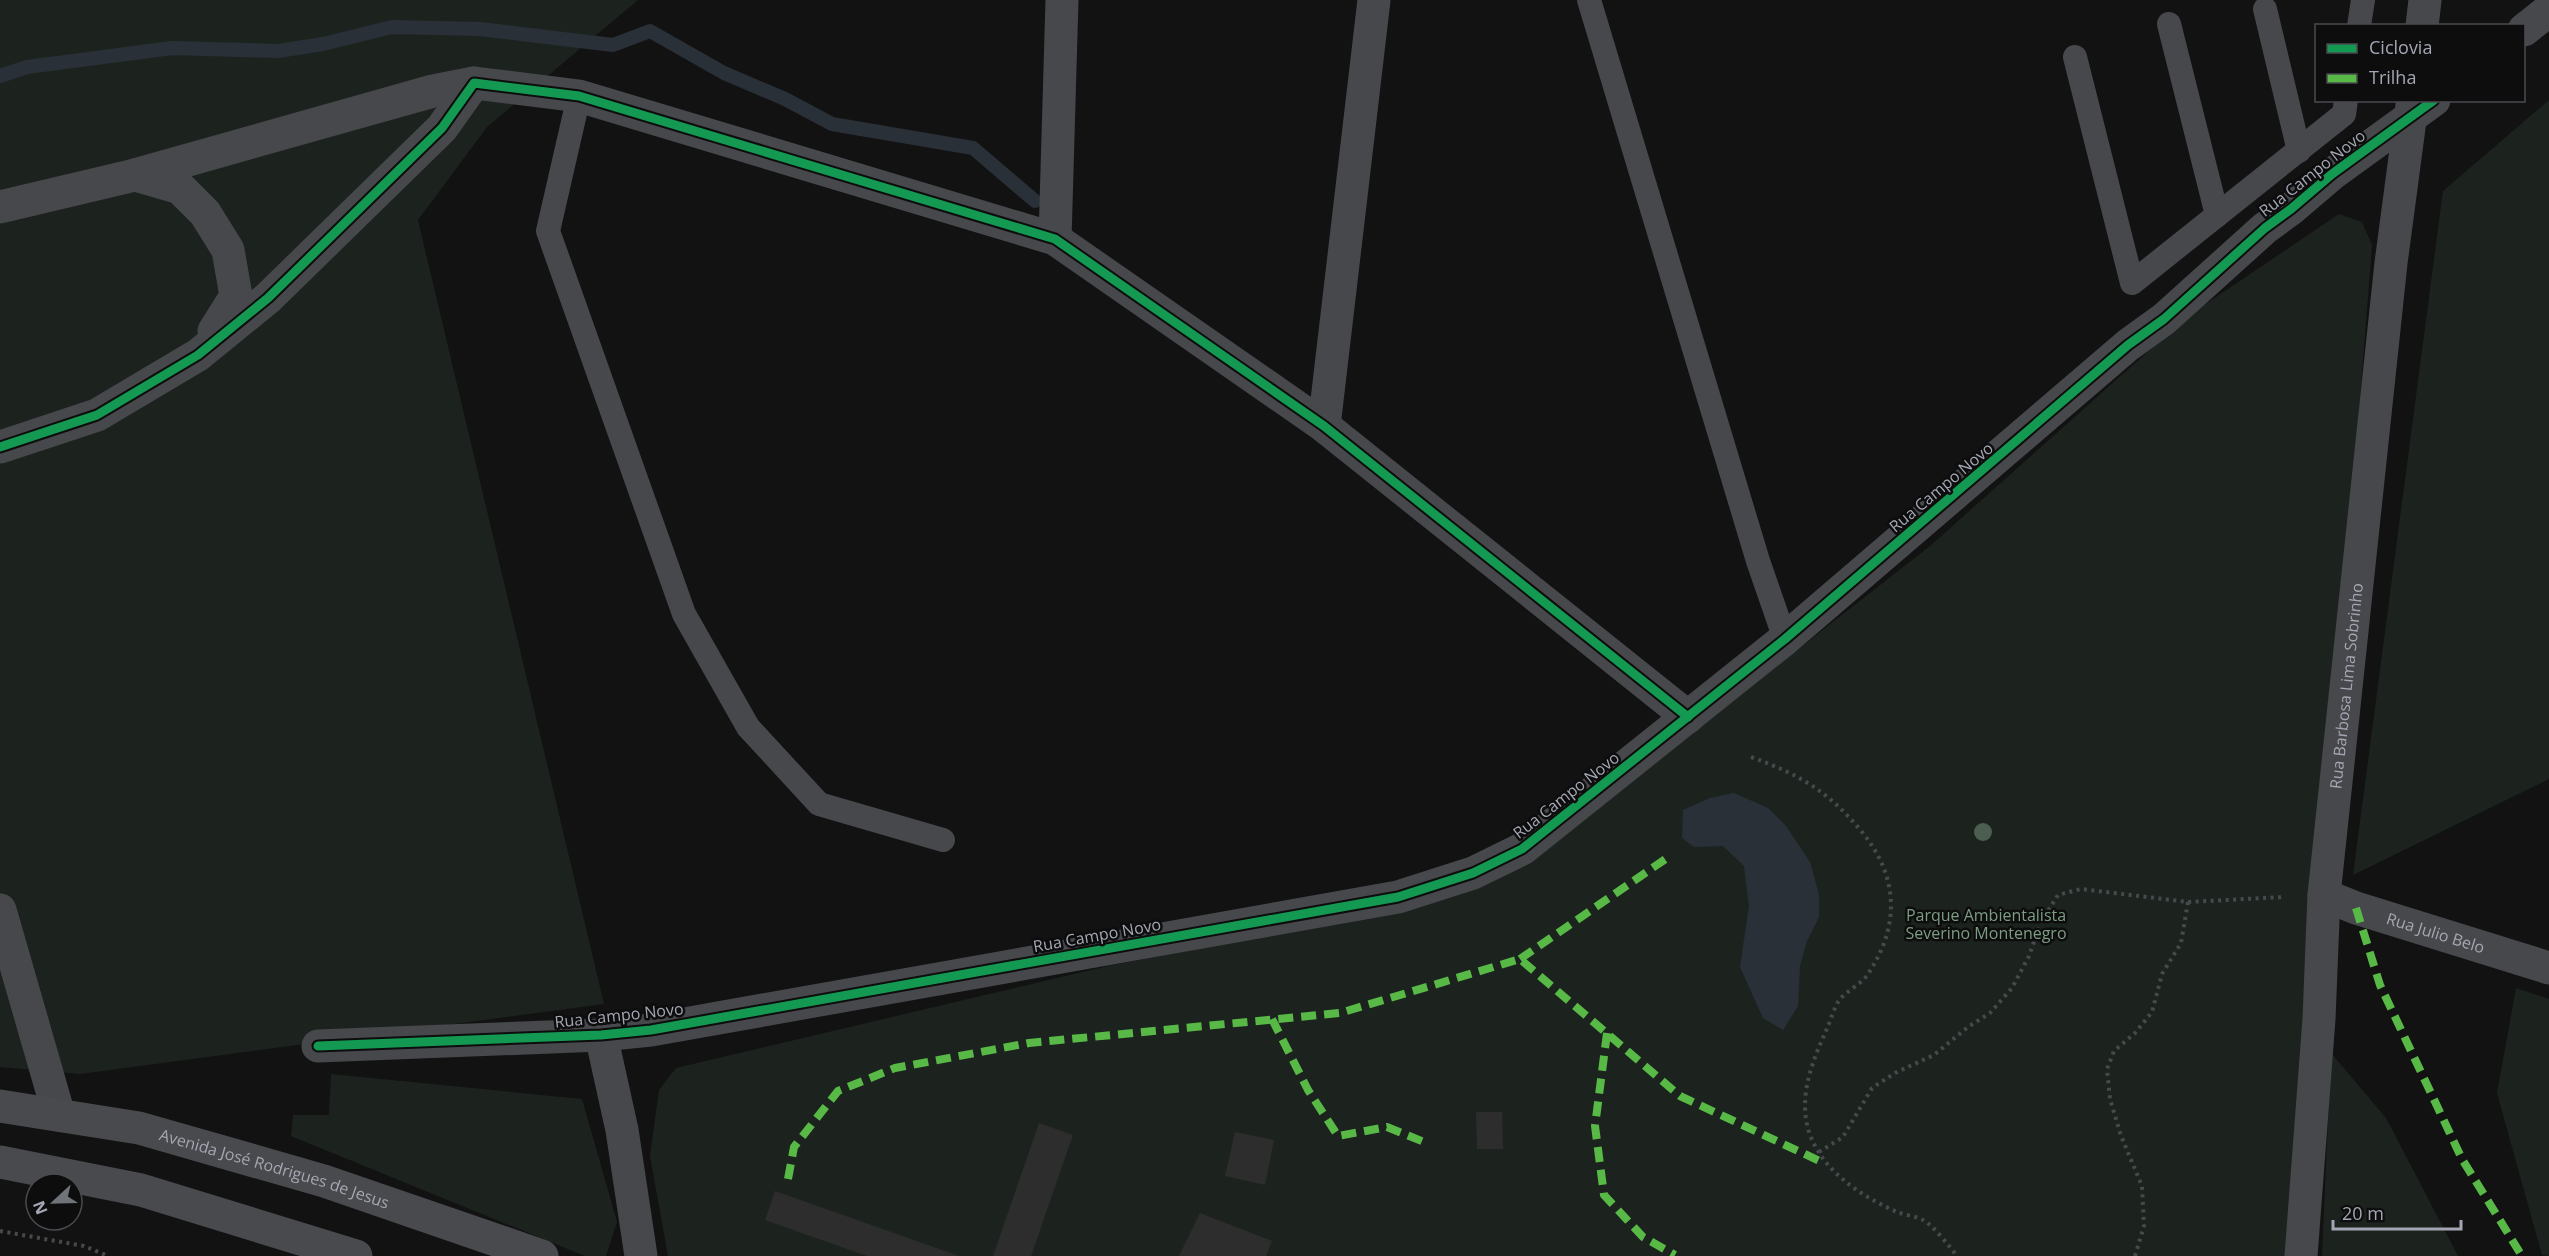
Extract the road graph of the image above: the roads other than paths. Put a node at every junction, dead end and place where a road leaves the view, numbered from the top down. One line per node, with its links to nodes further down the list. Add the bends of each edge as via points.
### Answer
1 (1062, 0): 21 (street)
2 (1374, 0): 23 (street)
3 (1589, 0): 25 (lane)
4 (2363, 0): 9 (lane)
5 (2425, 0): 10 (street)
6 (2265, 9): 17 (lane)
7 (2549, 10): 11 (street)
8 (2169, 24): 20 (lane)
9 (2359, 24)
10 (2422, 24)
11 (2525, 28)
12 (2075, 57): 20 (lane, via 2132,283)
13 (474, 83): 14 (street); 18 (street, via 433,91); 22 (street, via 425,144 268,297)
14 (579, 96): 21 (street); 27 (lane, via 548,231 684,614 748,727 819,804)
15 (2346, 102): 17 (lane, via 2344,114)
16 (2419, 107): 25 (street, Rua Campo Novo, via 2265,228 2164,319 2128,345); 28 (street, Rua Barbosa Lima Sobrinho, via 2390,274)
17 (2299, 151): 20 (lane)
18 (135, 175): 19 (street); 22 (street, via 180,188 205,213 228,250 236,296)
19 (0, 207)
20 (2217, 215)
21 (1055, 239): 23 (street)
22 (198, 355): 24 (street, via 97,415)
23 (1324, 426): 26 (street)
24 (0, 447)
25 (1785, 639): 26 (street, Rua Campo Novo)
26 (1689, 717): 31 (street, Rua Campo Novo, via 1522,849 1473,873 1398,897 651,1030)
27 (943, 840)
28 (2324, 895): 30 (street, Rua Julio Belo); 39 (street, Rua Barbosa Lima Sobrinho)
29 (0, 910): 34 (street)
30 (2549, 968)
31 (601, 1035): 32 (street, Rua Campo Novo); 38 (street, via 622,1130)
32 (318, 1046)
33 (0, 1106): 34 (main road, Avenida José Rodrigues de Jesus)
34 (59, 1115): 37 (main road, Avenida José Rodrigues de Jesus, via 139,1128 324,1181)
35 (0, 1162): 36 (main road, via 141,1190)
36 (356, 1256)
37 (542, 1256)
38 (641, 1256)
39 (2301, 1256)

